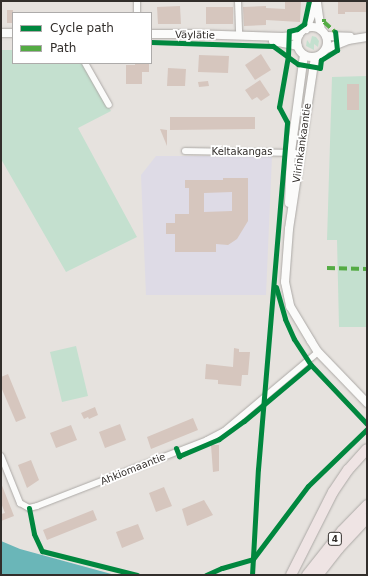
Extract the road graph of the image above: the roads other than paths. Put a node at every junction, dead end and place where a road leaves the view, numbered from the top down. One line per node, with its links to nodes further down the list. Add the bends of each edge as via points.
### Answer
1 (136, 1): 4 (street)
2 (238, 1): 10 (street)
3 (317, 2): 5 (street); 8 (street)
4 (137, 12)
5 (302, 32): 8 (street, via 315,28); 10 (street, Väylätie, via 283,37); 12 (street)
6 (1, 33): 7 (street)
7 (12, 33)
8 (324, 33): 11 (street); 13 (street)
9 (152, 34): 10 (street, Väylätie)
10 (239, 36): 12 (street, Väylätie)
11 (367, 37): 13 (street, via 348,40)
12 (298, 46): 14 (street)
13 (326, 49): 15 (street)
14 (304, 54): 15 (street); 19 (street, Viirinkankaantie)
15 (315, 57): 20 (street, Viirinkankaantie)
16 (86, 64): 17 (street)
17 (109, 105)
18 (185, 151): 19 (street, Keltakangas)
19 (291, 152): 20 (street, Keltakangas); 21 (street, Viirinkankaantie, via 288,174)
20 (300, 153): 21 (street, Viirinkankaantie)
21 (289, 229): 22 (street, Viirinkankaantie, via 285,282 290,306)
22 (318, 352): 23 (street, Viirinkankaantie); 25 (street, Ahkiomaantie, via 224,431 207,440 37,506 29,508 20,503)
23 (367, 403)
24 (367, 449): 28 (highway, via 348,470 334,492)
25 (1, 456)
26 (367, 505): 29 (highway, 4, via 342,531)
27 (367, 518): 30 (highway, 4)
28 (291, 575)
29 (307, 575)
30 (318, 575)

